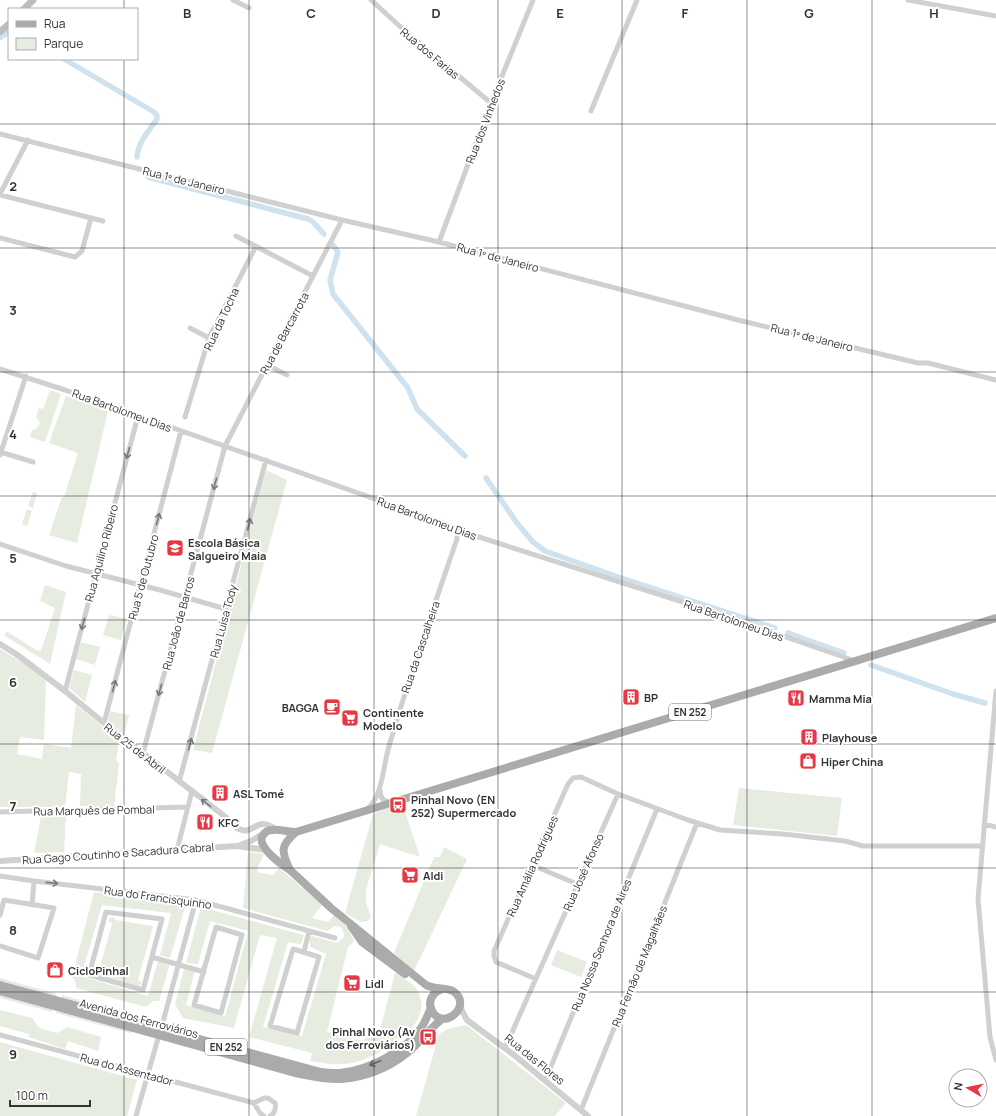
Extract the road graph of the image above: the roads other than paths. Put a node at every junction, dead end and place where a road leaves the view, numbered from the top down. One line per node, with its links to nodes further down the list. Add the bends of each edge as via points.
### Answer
1 (33, 0): 7 (main road)
2 (371, 0): 12 (street, Rua dos Farias)
3 (533, 0): 12 (street, Rua dos Vinhedos)
4 (637, 0): 13 (street)
5 (908, 0): 9 (street)
6 (236, 1): 8 (street)
7 (25, 8)
8 (249, 8)
9 (996, 16)
10 (8, 25): 11 (main road)
11 (0, 32)
12 (491, 103): 22 (street, Rua dos Vinhedos)
13 (591, 111)
14 (0, 134): 15 (street, Rua 1º de Janeiro)
15 (28, 140): 16 (street); 18 (street, Rua 1º de Janeiro)
16 (0, 194): 17 (street)
17 (91, 218): 19 (street); 21 (street, via 83,249 75,257)
18 (342, 220): 22 (street, Rua 1º de Janeiro); 24 (street, Rua de Barcarrota)
19 (103, 221)
20 (236, 236): 23 (street)
21 (0, 238)
22 (439, 242): 31 (street, Rua 1º de Janeiro, via 738,320)
23 (256, 246): 24 (street); 26 (street, Rua da Tocha)
24 (313, 276): 27 (street, Rua de Barcarrota)
25 (190, 328): 26 (street)
26 (209, 338): 33 (street, Rua da Tocha)
27 (267, 365): 29 (street); 35 (street, Rua de Barcarrota)
28 (0, 369): 30 (street, Rua Bartolomeu Dias)
29 (287, 375)
30 (26, 376): 32 (street, Rua Bartolomeu Dias); 36 (street)
31 (996, 380)
32 (138, 416): 34 (street, Rua Bartolomeu Dias); 41 (street, Rua Aquilino Ribeiro, one-way to 41)
33 (185, 417)
34 (181, 431): 35 (street, Rua Bartolomeu Dias); 42 (street, Rua 5 de Outubro, one-way to 34)
35 (225, 446): 37 (street, Rua Bartolomeu Dias); 43 (street, Rua João de Barros, one-way to 43)
36 (0, 453): 38 (street)
37 (266, 460): 39 (street, Rua Bartolomeu Dias); 44 (street, Rua Luísa Tody, one-way to 37)
38 (33, 462)
39 (457, 530): 47 (street, Rua Bartolomeu Dias); 53 (street, Rua da Cascalheira, via 457,540 403,697 384,764)
40 (0, 544): 41 (street)
41 (96, 573): 42 (street); 48 (street, Rua Aquilino Ribeiro, one-way to 48)
42 (141, 585): 43 (street); 50 (street, Rua 5 de Outubro, one-way to 42)
43 (185, 597): 44 (street); 51 (street, Rua João de Barros, one-way to 51)
44 (226, 609): 52 (street, Rua Luísa Tody, one-way to 44)
45 (996, 618): 47 (main road, EN 252)
46 (0, 644): 48 (street, Rua 25 de Abril)
47 (856, 661): 56 (main road, EN 252)
48 (65, 691): 50 (street, Rua 25 de Abril)
49 (996, 691): 62 (street)
50 (104, 723): 51 (street, Rua 25 de Abril)
51 (143, 753): 52 (street, Rua 25 de Abril)
52 (179, 782): 54 (street, Rua 25 de Abril)
53 (380, 788): 56 (street, via 383,800); 59 (street, Rua da Cascalheira, via 374,803)
54 (192, 791): 57 (street); 64 (street, Rua 25 de Abril, one-way to 54, via 267,824 239,829)
55 (618, 794): 58 (street); 72 (street, Rua Amália Rodrigues, via 581,777 573,778); 76 (street, Rua José Afonso)
56 (391, 803): 59 (main road, EN 252)
57 (188, 807): 60 (street, Rua Marquês de Pombal); 69 (street)
58 (657, 809): 61 (street); 102 (street, Rua Nossa Senhora de Aires)
59 (364, 811): 65 (main road, EN 252)
60 (0, 812)
61 (697, 823): 68 (street, via 720,830 783,834 845,841 863,846); 104 (street, Rua Fernão de Magalhães)
62 (984, 824): 63 (street); 68 (street)
63 (996, 827)
64 (273, 830): 65 (main road, EN 252); 66 (main road, via 283,834); 67 (street, Rua Gago Coutinho e Sacadura Cabral); 70 (main road, via 264,834 262,841 262,845)
65 (296, 832): 66 (main road, EN 252)
66 (284, 845): 70 (main road, EN 252, via 277,852); 73 (main road, via 283,852)
67 (236, 846): 69 (street, Rua Gago Coutinho e Sacadura Cabral); 70 (street, Rua Gago Coutinho e Sacadura Cabral)
68 (982, 846): 100 (street, via 978,899 990,1036)
69 (177, 850): 71 (street, Rua Gago Coutinho e Sacadura Cabral)
70 (268, 851): 73 (main road)
71 (0, 861)
72 (532, 865): 76 (street); 88 (street, Rua Amália Rodrigues, via 494,956 496,962)
73 (290, 870): 80 (main road)
74 (0, 876): 75 (street, Rua do Francisquinho)
75 (34, 881): 77 (street, Rua do Francisquinho, one-way to 77); 78 (street)
76 (577, 884): 88 (street, Rua José Afonso)
77 (196, 900): 81 (street, Rua do Francisquinho); 86 (street)
78 (32, 905): 79 (street, via 4,900); 83 (street, via 54,908 38,958)
79 (0, 915)
80 (349, 922): 90 (main road, via 426,985); 93 (main road, via 364,943 420,986 426,993)
81 (309, 931): 82 (street, Rua do Francisquinho); 84 (street)
82 (335, 938)
83 (0, 946)
84 (304, 952): 84 (street, via 293,949 270,1026 297,1033 319,956)
85 (152, 957): 85 (street, via 143,990 89,975 106,912 162,919); 86 (street)
86 (178, 964): 87 (street); 97 (street)
87 (204, 972): 87 (street, via 216,928 242,935 221,1013 194,1005)
88 (536, 979): 99 (street, Rua José Afonso)
89 (0, 985): 97 (main road, Avenida dos Ferroviários / EN 252)
90 (442, 989): 92 (main road, via 454,992); 93 (main road, EN 252, via 434,993)
91 (0, 991): 97 (main road, Avenida dos Ferroviários / EN 252)
92 (460, 1002): 94 (main road, via 458,1011); 96 (street)
93 (430, 1006): 95 (main road, via 435,1015); 97 (main road, Avenida dos Ferroviários / EN 252, one-way to 97, via 422,1027 397,1052 373,1064 340,1073 321,1072)
94 (452, 1017): 95 (main road); 96 (street)
95 (442, 1018): 97 (main road, Avenida dos Ferroviários / EN 252, via 411,1049 389,1065 364,1075 341,1079 295,1073)
96 (467, 1020): 99 (street, Rua das Flores)
97 (160, 1032): 101 (street)
98 (0, 1035): 101 (street, Rua do Assentador)
99 (504, 1048): 102 (street, Rua das Flores)
100 (996, 1060)
101 (148, 1075): 103 (street, Rua do Assentador); 105 (street)
102 (546, 1081): 104 (street, Rua das Flores)
103 (254, 1104): 106 (street); 107 (street, via 264,1098 272,1099 276,1108)
104 (581, 1110): 108 (street, Rua das Flores)
105 (136, 1116)
106 (264, 1116)
107 (270, 1116)
108 (588, 1116)

